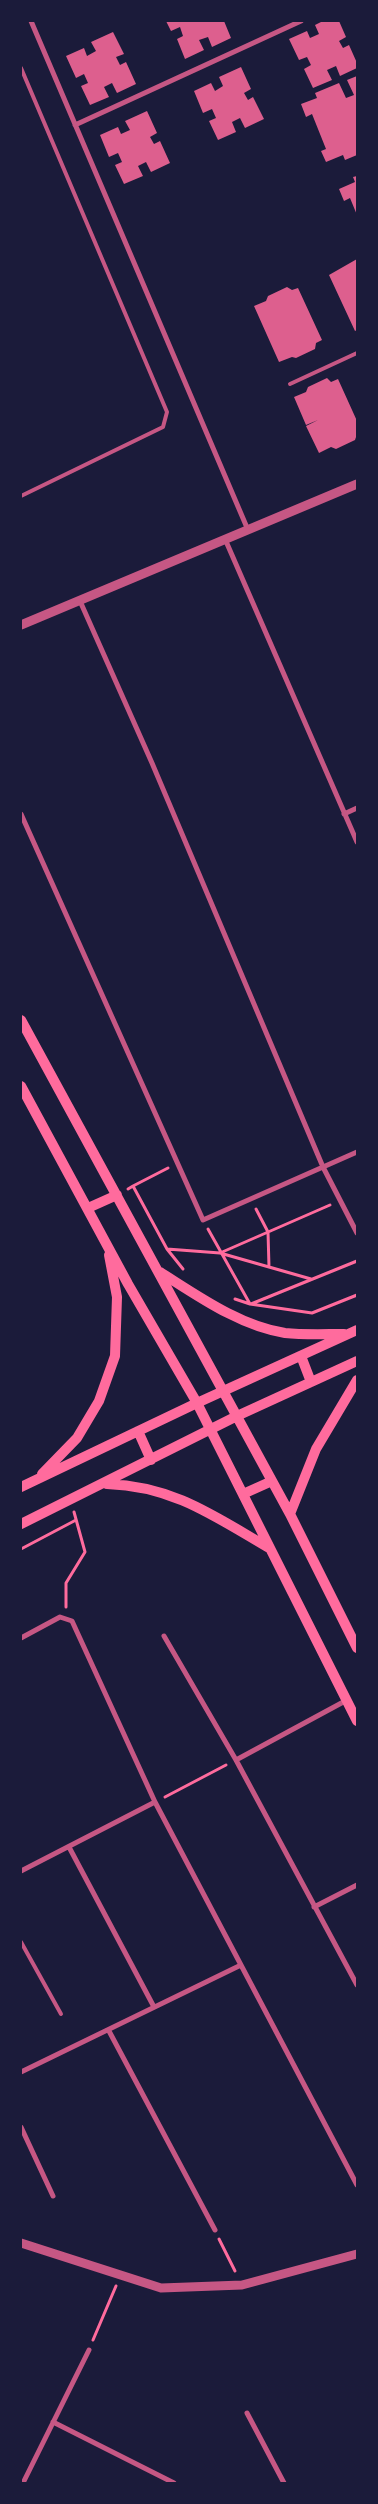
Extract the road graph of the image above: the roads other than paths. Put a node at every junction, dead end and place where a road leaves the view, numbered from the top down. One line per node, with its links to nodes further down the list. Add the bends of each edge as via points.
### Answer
1 (31, 21): 4 (street)
2 (301, 21): 4 (street)
3 (21, 68): 8 (lane, via 167,412 162,427)
4 (75, 125): 9 (street)
5 (357, 353): 6 (lane)
6 (290, 384)
7 (357, 484): 9 (street)
8 (21, 496)
9 (248, 530): 10 (street)
10 (225, 539): 11 (street); 15 (street)
11 (80, 601): 12 (street); 20 (street)
12 (21, 625)
13 (357, 808): 15 (street)
14 (21, 814): 20 (street, via 203,1220)
15 (344, 814): 16 (street)
16 (357, 842)
17 (21, 1020): 21 (main road)
18 (21, 1086): 22 (main road)
19 (357, 1152): 20 (street)
20 (324, 1167): 23 (street)
21 (117, 1195): 22 (main road); 25 (main road)
22 (88, 1208): 24 (main road)
23 (357, 1233)
24 (108, 1247): 32 (main road); 37 (main road, via 117,1297 115,1356 99,1401 76,1438)
25 (158, 1272): 26 (main road, via 245,1320 285,1332); 31 (main road)
26 (352, 1332): 27 (main road)
27 (301, 1356): 30 (main road); 31 (main road)
28 (357, 1361): 30 (main road)
29 (357, 1380): 42 (main road, via 316,1449)
30 (311, 1382): 33 (main road)
31 (223, 1392): 32 (main road); 33 (main road)
32 (197, 1403): 34 (main road); 35 (main road)
33 (236, 1416): 34 (main road); 38 (main road)
34 (211, 1429): 36 (main road); 41 (main road)
35 (138, 1431): 36 (main road); 37 (main road)
36 (151, 1460): 39 (main road)
37 (36, 1480): 40 (main road)
38 (272, 1481): 41 (main road); 42 (main road)
39 (103, 1484): 43 (main road); 44 (main road, via 131,1484 158,1490 197,1507)
40 (21, 1487)
41 (243, 1494): 44 (main road)
42 (290, 1514): 47 (main road)
43 (21, 1524)
44 (269, 1548): 48 (main road)
45 (164, 1636): 50 (street)
46 (21, 1638): 51 (street, via 60,1617 72,1622)
47 (357, 1648)
48 (347, 1700): 49 (main road); 50 (street)
49 (357, 1720)
50 (236, 1760): 55 (street)
51 (155, 1802): 52 (street); 57 (street)
52 (69, 1847): 53 (street); 59 (street)
53 (21, 1871)
54 (357, 1885): 55 (street)
55 (314, 1907): 58 (street)
56 (21, 1942): 60 (lane)
57 (241, 1965): 59 (street); 64 (street)
58 (357, 1985)
59 (154, 2007): 61 (street)
60 (61, 2014)
61 (109, 2031): 62 (street); 66 (street)
62 (21, 2072)
63 (21, 2127): 65 (street)
64 (357, 2185)
65 (53, 2196)
66 (215, 2230)
67 (21, 2243): 68 (street, via 161,2288 242,2285)
68 (357, 2254)
69 (88, 2350): 71 (street)
70 (246, 2413): 74 (street)
71 (53, 2422): 72 (street); 73 (street)
72 (22, 2483)
73 (174, 2483)
74 (284, 2483)

